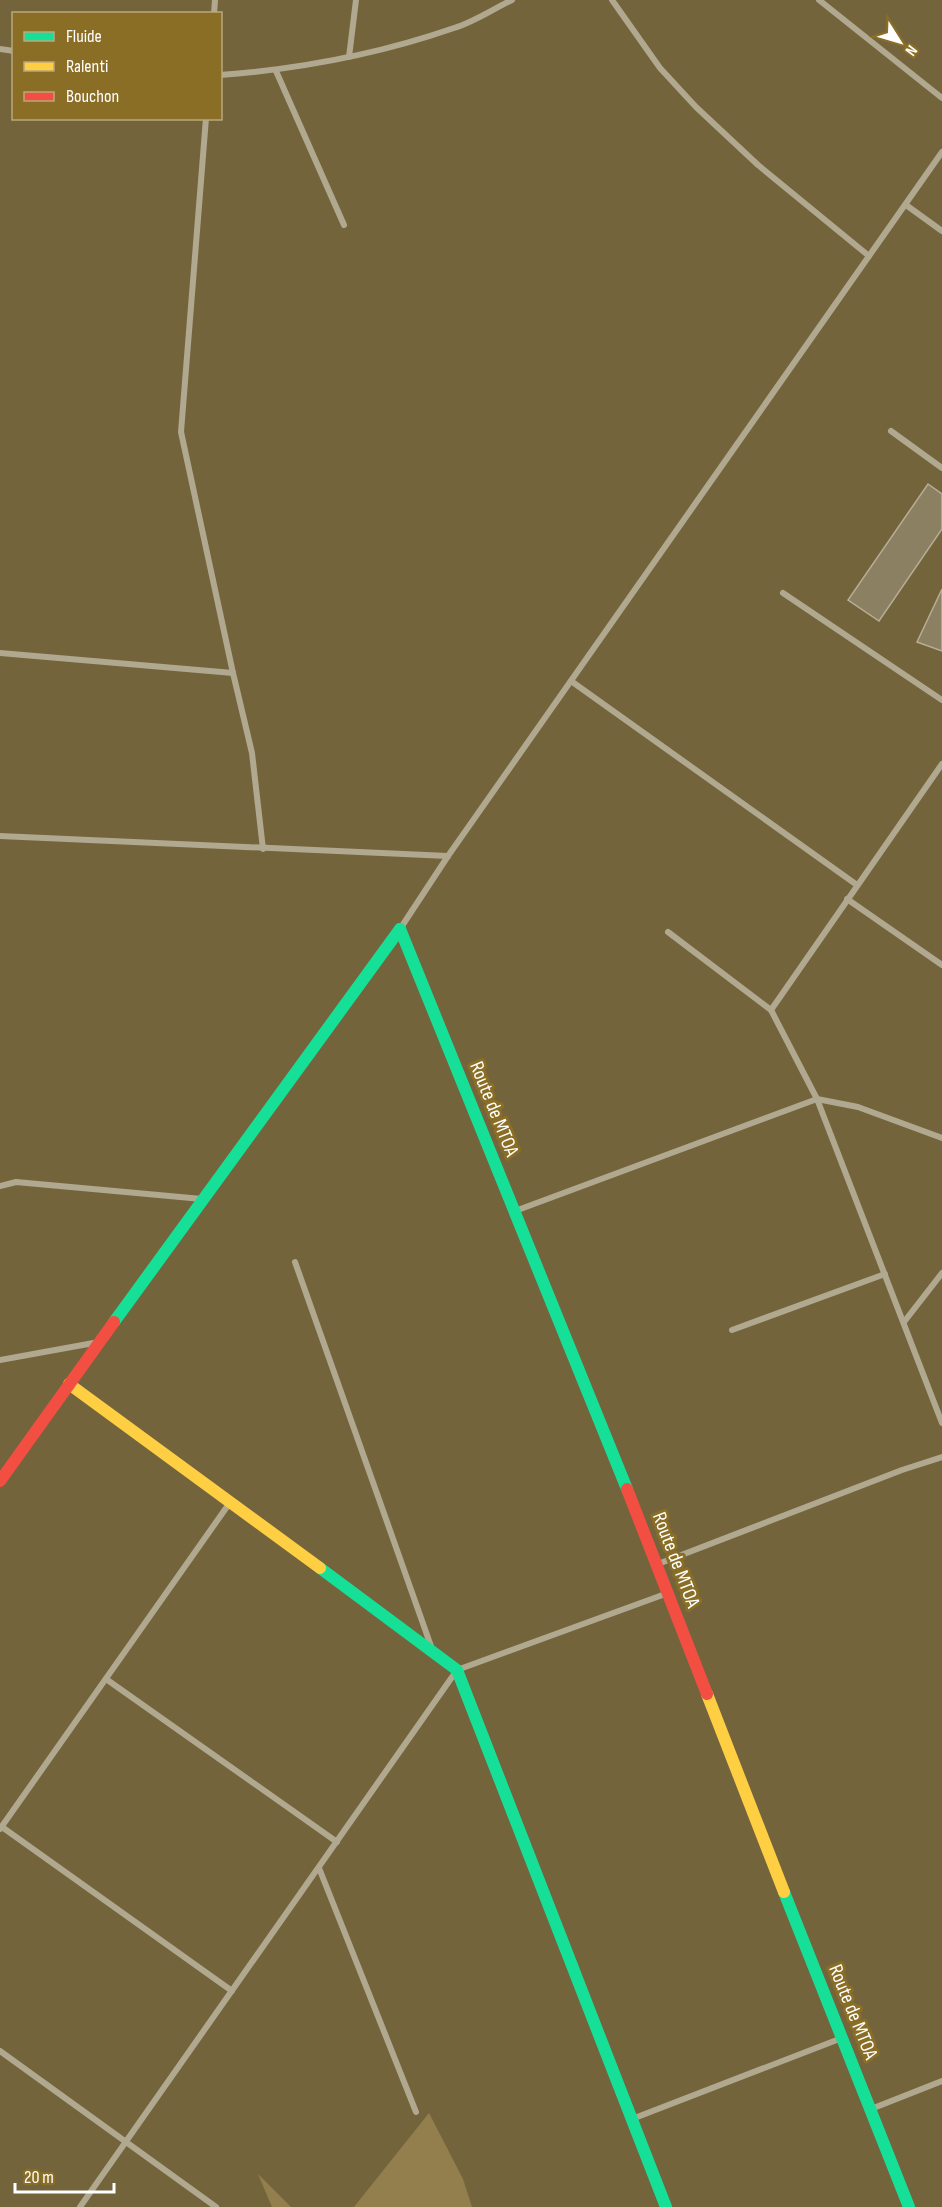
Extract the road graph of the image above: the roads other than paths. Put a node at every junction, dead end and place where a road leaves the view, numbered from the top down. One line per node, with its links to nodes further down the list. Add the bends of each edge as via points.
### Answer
1 (356, 0): 5 (street)
2 (512, 0): 5 (street, via 456,28)
3 (612, 0): 14 (street, via 660,68 696,107 758,165)
4 (819, 0): 8 (street)
5 (349, 57): 6 (street)
6 (276, 71): 7 (street); 12 (street)
7 (222, 75)
8 (942, 98)
9 (206, 120): 19 (street, via 181,432)
10 (942, 152): 11 (street)
11 (906, 205): 13 (street); 14 (street)
12 (344, 225)
13 (942, 231)
14 (869, 256): 20 (street)
15 (891, 431): 16 (street)
16 (942, 468)
17 (783, 593): 21 (street)
18 (0, 653): 19 (street)
19 (232, 673): 24 (street, via 252,753)
20 (571, 681): 25 (street); 26 (street)
21 (942, 700)
22 (942, 764): 26 (street)
23 (0, 836): 24 (street)
24 (263, 849): 25 (street)
25 (448, 856): 28 (street)
26 (857, 885): 27 (street)
27 (847, 899): 30 (street); 31 (street)
28 (400, 929): 35 (street); 36 (street, Route de MTOA)
29 (668, 932): 31 (street)
30 (942, 965)
31 (771, 1010): 32 (street)
32 (817, 1099): 33 (street, via 858,1107); 36 (street); 39 (street)
33 (942, 1138)
34 (0, 1186): 35 (street, via 16,1182)
35 (203, 1199): 42 (street)
36 (515, 1211): 49 (street, Route de MTOA)
37 (295, 1262): 51 (street)
38 (942, 1273): 40 (street)
39 (885, 1274): 40 (street); 41 (street)
40 (904, 1322): 45 (street)
41 (732, 1330)
42 (99, 1342): 43 (street); 44 (street)
43 (0, 1360)
44 (69, 1384): 47 (street); 48 (street)
45 (942, 1423)
46 (942, 1457): 49 (street)
47 (0, 1481)
48 (231, 1501): 51 (street); 53 (street)
49 (658, 1564): 50 (street, Route de MTOA)
50 (668, 1593): 52 (street); 58 (street, Route de MTOA)
51 (433, 1652): 52 (street)
52 (458, 1670): 55 (street); 63 (street)
53 (106, 1679): 54 (street); 55 (street)
54 (1, 1828): 57 (street)
55 (337, 1842): 56 (street)
56 (319, 1868): 57 (street); 62 (street)
57 (232, 1991): 64 (street)
58 (843, 2038): 61 (street, Route de MTOA); 63 (street)
59 (0, 2051): 64 (street)
60 (942, 2081): 61 (street)
61 (871, 2109): 68 (street, Route de MTOA)
62 (416, 2112)
63 (632, 2119): 67 (street)
64 (126, 2142): 65 (street); 66 (street)
65 (80, 2207)
66 (216, 2207)
67 (666, 2207)
68 (909, 2207)

